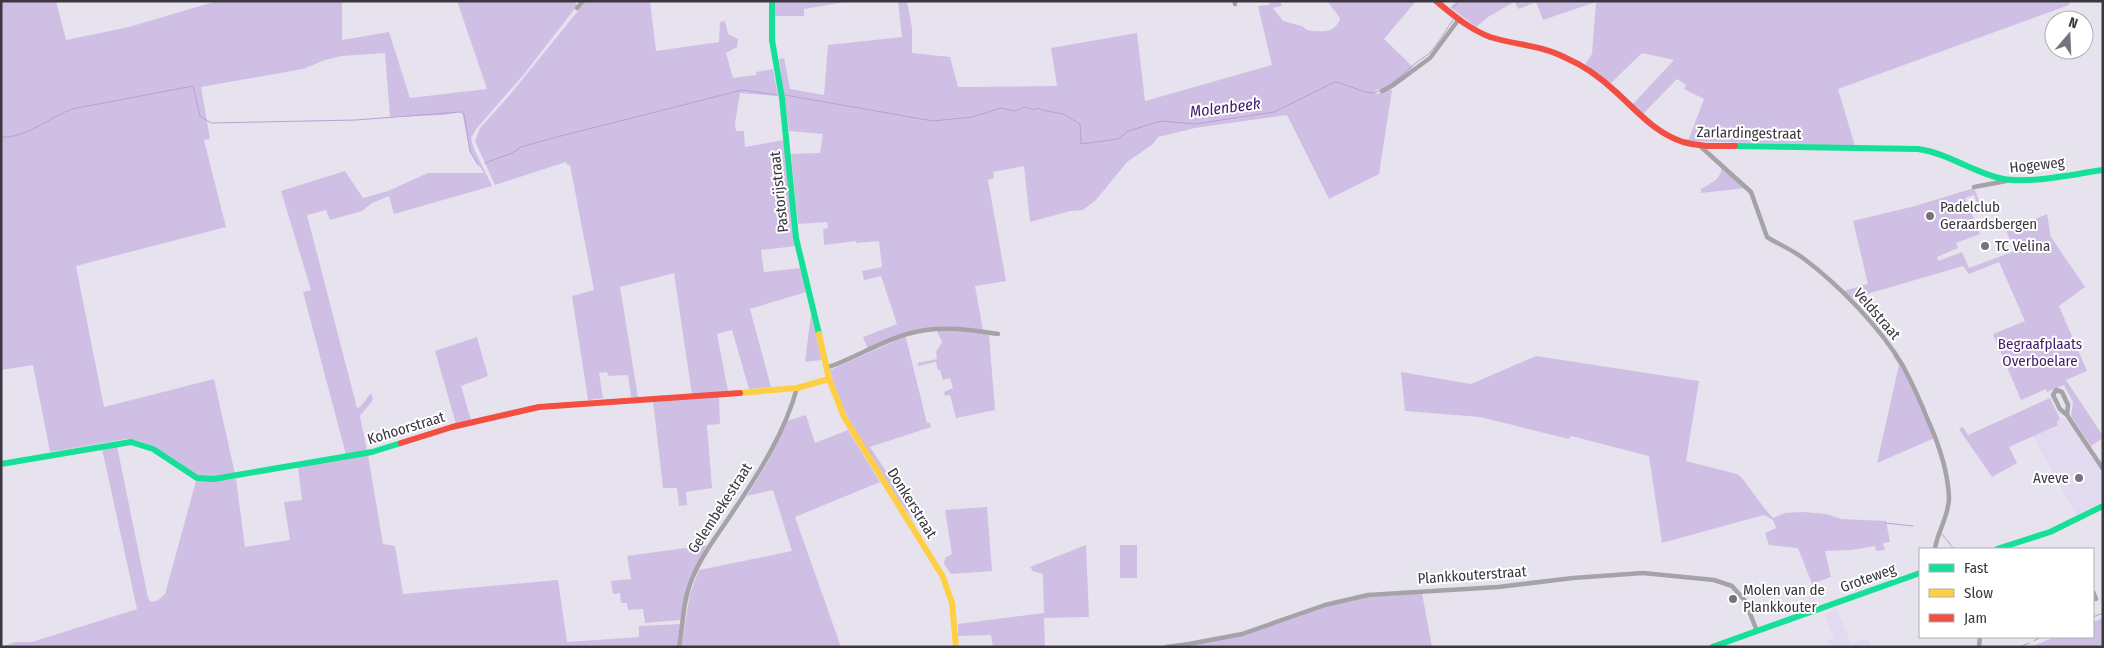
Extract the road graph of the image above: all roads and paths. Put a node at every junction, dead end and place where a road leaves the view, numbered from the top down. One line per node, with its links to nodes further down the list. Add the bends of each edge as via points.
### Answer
1 (584, 1): 4 (street)
2 (772, 1): 12 (street, Pastorijstraat, via 772,40 782,98 796,238)
3 (1436, 1): 5 (street, Zarlardingestraat)
4 (577, 8)
5 (1459, 19): 6 (street, via 1430,58); 7 (street, Zarlardingestraat, via 1484,35 1538,47 1568,59 1606,83 1663,134)
6 (1382, 91)
7 (1700, 146): 9 (street, Zarlardingestraat, via 1914,149 1944,155 1984,175); 19 (street, Veldstraat, via 1752,192 1767,237 1796,253 1841,292 1867,319 1902,366 1933,431 1949,498)
8 (2103, 170): 9 (street, Hogeweg)
9 (2008, 181): 10 (street, Hogeweg)
10 (1974, 186)
11 (998, 334): 12 (street, via 966,328 929,329 906,334)
12 (826, 368): 13 (street, Pastorijstraat)
13 (829, 379): 14 (street, Kohoorstraat); 26 (street, Donkerstraat, via 844,417 943,577 952,603)
14 (797, 388): 16 (street, Kohoorstraat, via 555,404 452,427 372,452 214,479 197,478 153,449 131,442); 25 (street, Gelembekestraat, via 766,460 710,544 692,579)
15 (2067, 415): 15 (street, via 2068,405 2062,392 2056,390 2053,395); 17 (street)
16 (1, 464)
17 (2103, 469)
18 (2103, 506): 20 (street, via 2050,532)
19 (1935, 548)
20 (2000, 548)
21 (1919, 573): 24 (street, Groteweg)
22 (2094, 594): 23 (street)
23 (2096, 599)
24 (1757, 631): 27 (street, Plankkouterstraat, via 1744,601 1732,586 1714,580 1643,573 1368,595 1325,605 1242,634); 28 (street, Groteweg)
25 (679, 647)
26 (956, 647)
27 (1166, 647)
28 (1712, 647)

